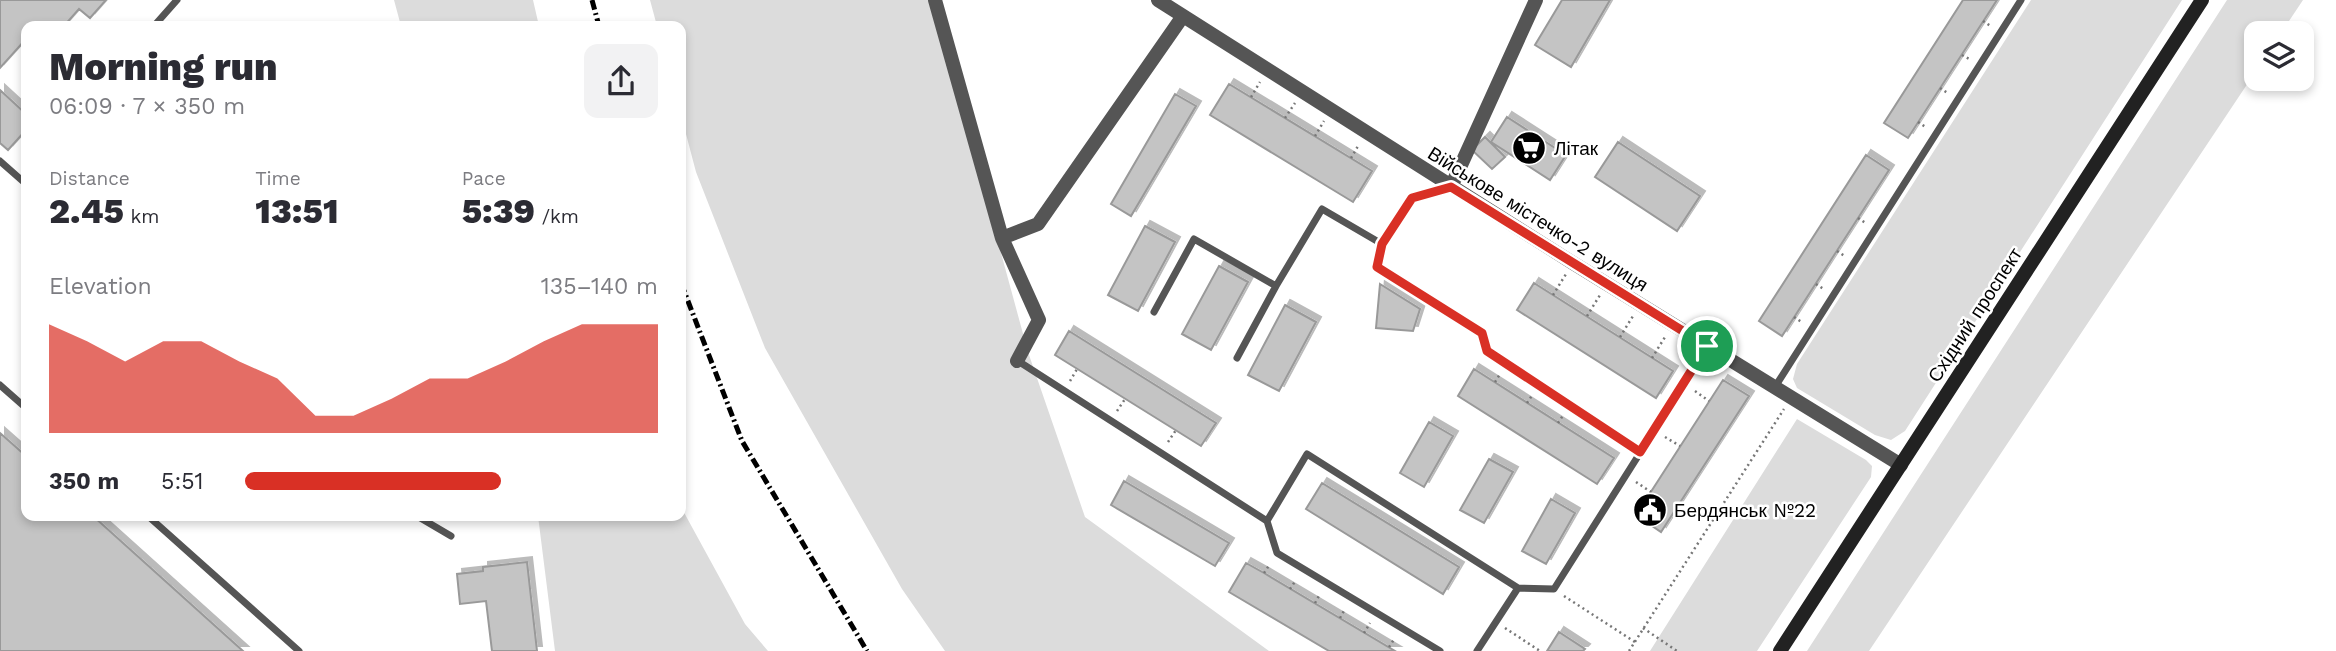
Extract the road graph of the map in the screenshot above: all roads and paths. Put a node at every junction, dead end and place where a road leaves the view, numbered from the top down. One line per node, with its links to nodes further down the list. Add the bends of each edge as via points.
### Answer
1 (177, 0): 8 (lane)
2 (935, 0): 12 (street)
3 (1158, 0): 7 (street, Військове містечко-2 вулиця)
4 (1536, 0): 11 (street)
5 (2021, 0): 30 (lane)
6 (2202, 0): 39 (main road, Східний проспект)
7 (1183, 16): 11 (street, Військове містечко-2 вулиця); 12 (street, via 1038,224)
8 (158, 21)
9 (0, 161): 10 (lane)
10 (21, 177)
11 (1451, 187): 13 (lane, via 1412,198); 14 (street, Військове містечко-2 вулиця)
12 (1002, 238): 27 (street, via 1039,320)
13 (1382, 244): 16 (lane, via 1322,209); 24 (path, via 1377,267 1482,333)
14 (1573, 263): 15 (street, Військове містечко-2 вулиця); 17 (path)
15 (1607, 285): 18 (street, Військове містечко-2 вулиця); 20 (path)
16 (1276, 286): 19 (lane, via 1194,239); 25 (lane)
17 (1553, 295)
18 (1639, 305): 21 (street, Військове містечко-2 вулиця); 22 (path)
19 (1154, 312)
20 (1587, 316)
21 (1672, 325): 23 (street, Військове містечко-2 вулиця); 26 (path)
22 (1620, 337)
23 (1707, 346): 28 (lane); 30 (street, Військове містечко-2 вулиця)
24 (1487, 351): 37 (lane)
25 (1237, 358)
26 (1652, 358)
27 (1017, 361): 38 (lane)
28 (1683, 384): 32 (path); 35 (lane)
29 (0, 385): 33 (lane)
30 (1774, 388): 31 (street, Військове містечко-2 вулиця)
31 (1791, 398): 39 (street, Військове містечко-2 вулиця); 49 (path)
32 (1709, 401)
33 (21, 404)
34 (1175, 430): 38 (path)
35 (1654, 430): 36 (path); 37 (lane)
36 (1680, 446)
37 (1640, 452): 40 (lane)
38 (1161, 453): 42 (lane)
39 (1900, 465): 57 (main road, Східний проспект)
40 (1625, 476): 41 (path); 47 (lane)
41 (1651, 492)
42 (1267, 520): 46 (lane, via 1307,454); 52 (lane, via 1277,552)
43 (154, 521): 51 (lane)
44 (426, 521): 45 (lane)
45 (451, 536)
46 (1518, 588): 47 (lane); 48 (lane)
47 (1554, 589): 50 (path)
48 (1496, 622): 53 (lane); 54 (path)
49 (1643, 628): 50 (path); 56 (path)
50 (1634, 642): 55 (path)
51 (299, 651)
52 (1440, 651)
53 (1477, 651)
54 (1540, 651)
55 (1629, 651)
56 (1677, 651)
57 (1780, 651)

